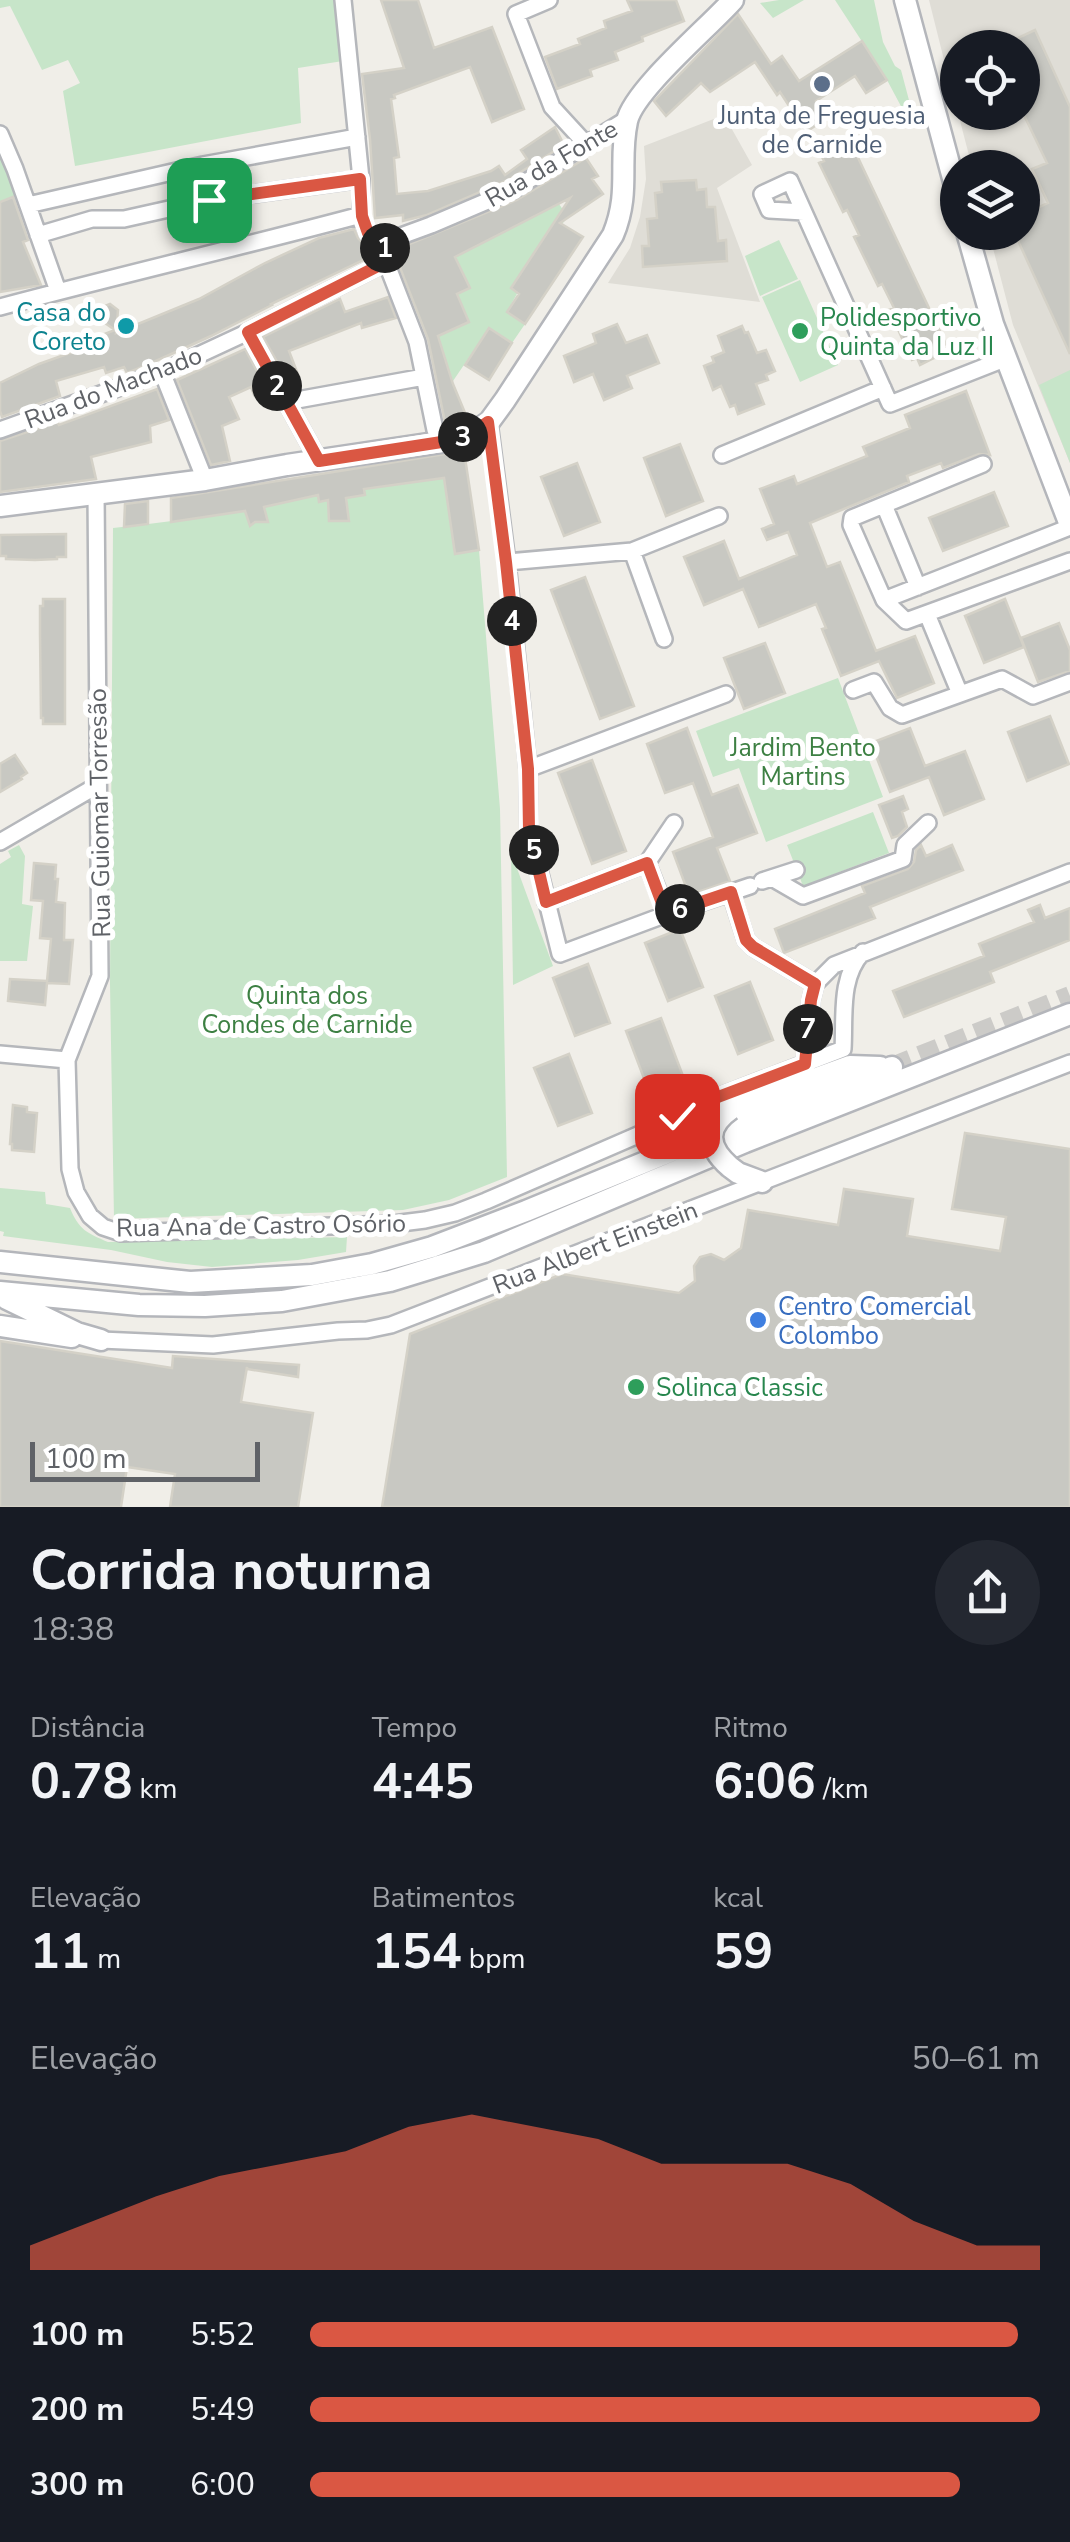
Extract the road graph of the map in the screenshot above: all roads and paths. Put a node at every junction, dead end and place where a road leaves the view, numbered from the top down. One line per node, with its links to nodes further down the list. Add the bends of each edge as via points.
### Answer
1 (343, 0): 7 (street)
2 (549, 0): 8 (street, via 516,14 552,107)
3 (904, 0): 9 (main road)
4 (724, 4): 5 (main road, Rua da Fonte, via 638,98)
5 (627, 119): 8 (street, Rua da Fonte); 27 (main road, via 624,200 613,235)
6 (0, 134): 12 (street)
7 (357, 138): 10 (street); 11 (street)
8 (586, 144): 18 (street, Rua da Fonte, via 513,190)
9 (945, 150)
10 (360, 179): 14 (street); 15 (street)
11 (87, 192): 12 (street); 15 (street)
12 (28, 205): 16 (street)
13 (804, 212): 25 (street)
14 (362, 216): 18 (street); 19 (street)
15 (92, 219): 16 (street)
16 (38, 235): 19 (street)
17 (972, 250): 22 (main road)
18 (385, 251): 21 (street, Rua do Machado); 24 (street)
19 (58, 292): 20 (street)
20 (0, 307)
21 (248, 332): 23 (street, Rua do Machado); 26 (street)
22 (1006, 358): 25 (street, via 890,404); 38 (main road)
23 (162, 372): 28 (street, Rua do Machado); 33 (street)
24 (424, 377): 26 (street); 29 (street)
25 (883, 388): 30 (street)
26 (286, 402): 31 (street)
27 (488, 422): 31 (main road, via 448,441); 41 (street)
28 (0, 430)
29 (435, 430)
30 (722, 455)
31 (319, 461): 33 (main road)
32 (982, 464): 35 (street)
33 (205, 480): 34 (main road)
34 (96, 492): 36 (main road); 51 (street, Rua Guiomar Torresão)
35 (884, 505): 42 (street); 43 (street, via 852,518 852,525)
36 (0, 509)
37 (719, 516): 39 (street)
38 (1070, 526): 42 (street)
39 (632, 551): 41 (street); 45 (street)
40 (1070, 560): 44 (street)
41 (506, 562): 50 (street)
42 (918, 587): 43 (street)
43 (884, 600): 44 (street, via 906,621)
44 (927, 614): 49 (street)
45 (664, 638)
46 (1070, 682): 49 (street, via 1033,696 1002,679)
47 (853, 690): 49 (street, via 874,682 902,715)
48 (726, 694): 50 (street)
49 (960, 694)
50 (528, 769): 60 (street, via 529,830)
51 (98, 785): 54 (street); 66 (street, Rua Guiomar Torresão, via 100,976)
52 (674, 822): 55 (street)
53 (928, 823): 58 (street, via 905,845 903,859 804,896)
54 (0, 842)
55 (647, 863): 60 (street); 61 (street)
56 (796, 870): 58 (street)
57 (1070, 872): 62 (street)
58 (761, 882): 59 (street)
59 (731, 892): 61 (street); 63 (street, via 746,940)
60 (546, 902): 61 (street, via 560,954)
61 (666, 914)
62 (863, 952): 63 (street, via 834,965); 68 (street, Rua Ana de Castro Osório, via 847,977 844,1049)
63 (815, 984): 68 (street)
64 (1070, 1014): 71 (main road, via 484,1252 390,1281 282,1301 205,1306)
65 (0, 1054): 66 (street)
66 (67, 1060): 68 (street, Rua Ana de Castro Osório, via 76,1192 96,1222 121,1233 392,1224 455,1213)
67 (1070, 1063): 69 (street, Rua Albert Einstein)
68 (805, 1064)
69 (762, 1182): 70 (main road, bridge, via 720,1158 712,1138 712,1129 720,1117 850,1066 892,1067 740,1123 510,1217 432,1247 372,1264 190,1282); 73 (street, Rua Albert Einstein, via 378,1328 213,1345)
70 (0, 1262)
71 (0, 1295): 73 (main road)
72 (0, 1326): 73 (main road)
73 (101, 1340)

